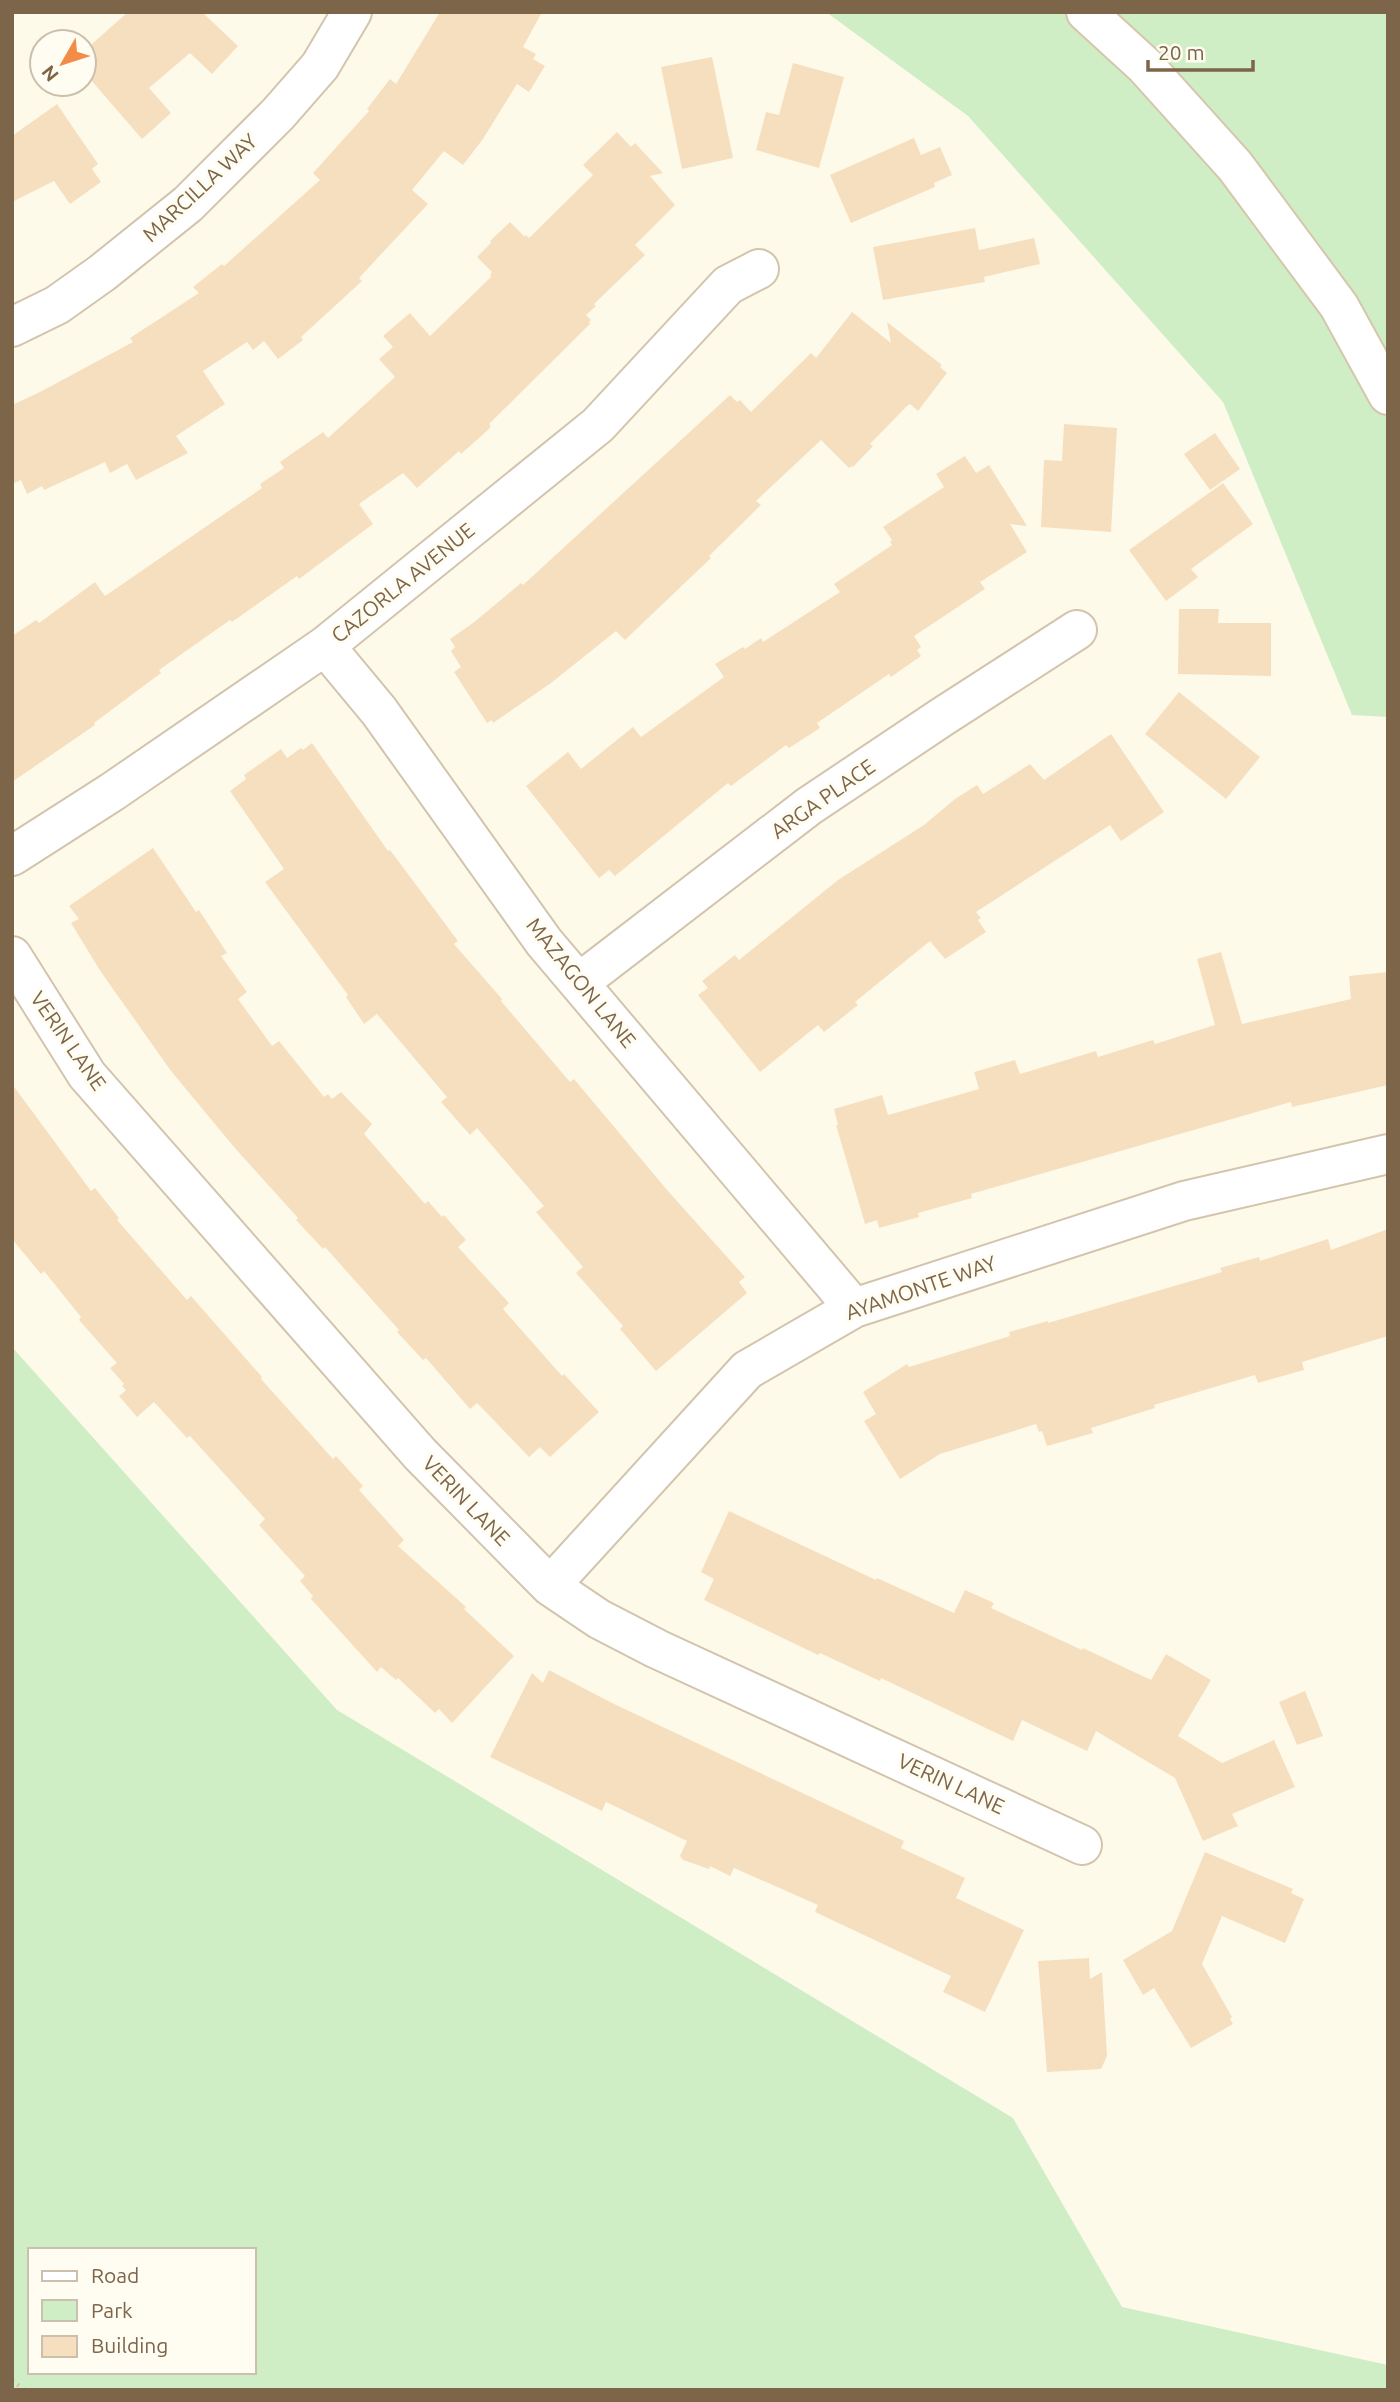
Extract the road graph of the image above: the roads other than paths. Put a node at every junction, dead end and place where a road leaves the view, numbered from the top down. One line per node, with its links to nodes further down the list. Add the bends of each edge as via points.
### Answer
1 (352, 12): 4 (street, MARCILLA WAY, via 312,76 188,204 57,305)
2 (1086, 12): 5 (street, via 1145,66 1235,166 1339,306)
3 (759, 269): 7 (street, CAZORLA AVENUE, via 728,285 598,425)
4 (12, 327)
5 (1388, 395)
6 (1077, 630): 10 (street, ARGA PLACE, via 809,806)
7 (325, 646): 8 (street, CAZORLA AVENUE); 10 (street, MAZAGON LANE, via 379,711 544,942)
8 (12, 856)
9 (12, 956): 13 (street, VERIN LANE, via 87,1076 420,1454)
10 (580, 982): 12 (street, MAZAGON LANE)
11 (1388, 1154): 12 (street, AYAMONTE WAY, via 1184,1200)
12 (854, 1308): 13 (street, AYAMONTE WAY, via 747,1370)
13 (550, 1586): 14 (street, VERIN LANE, via 599,1619 657,1649)
14 (1082, 1845)

